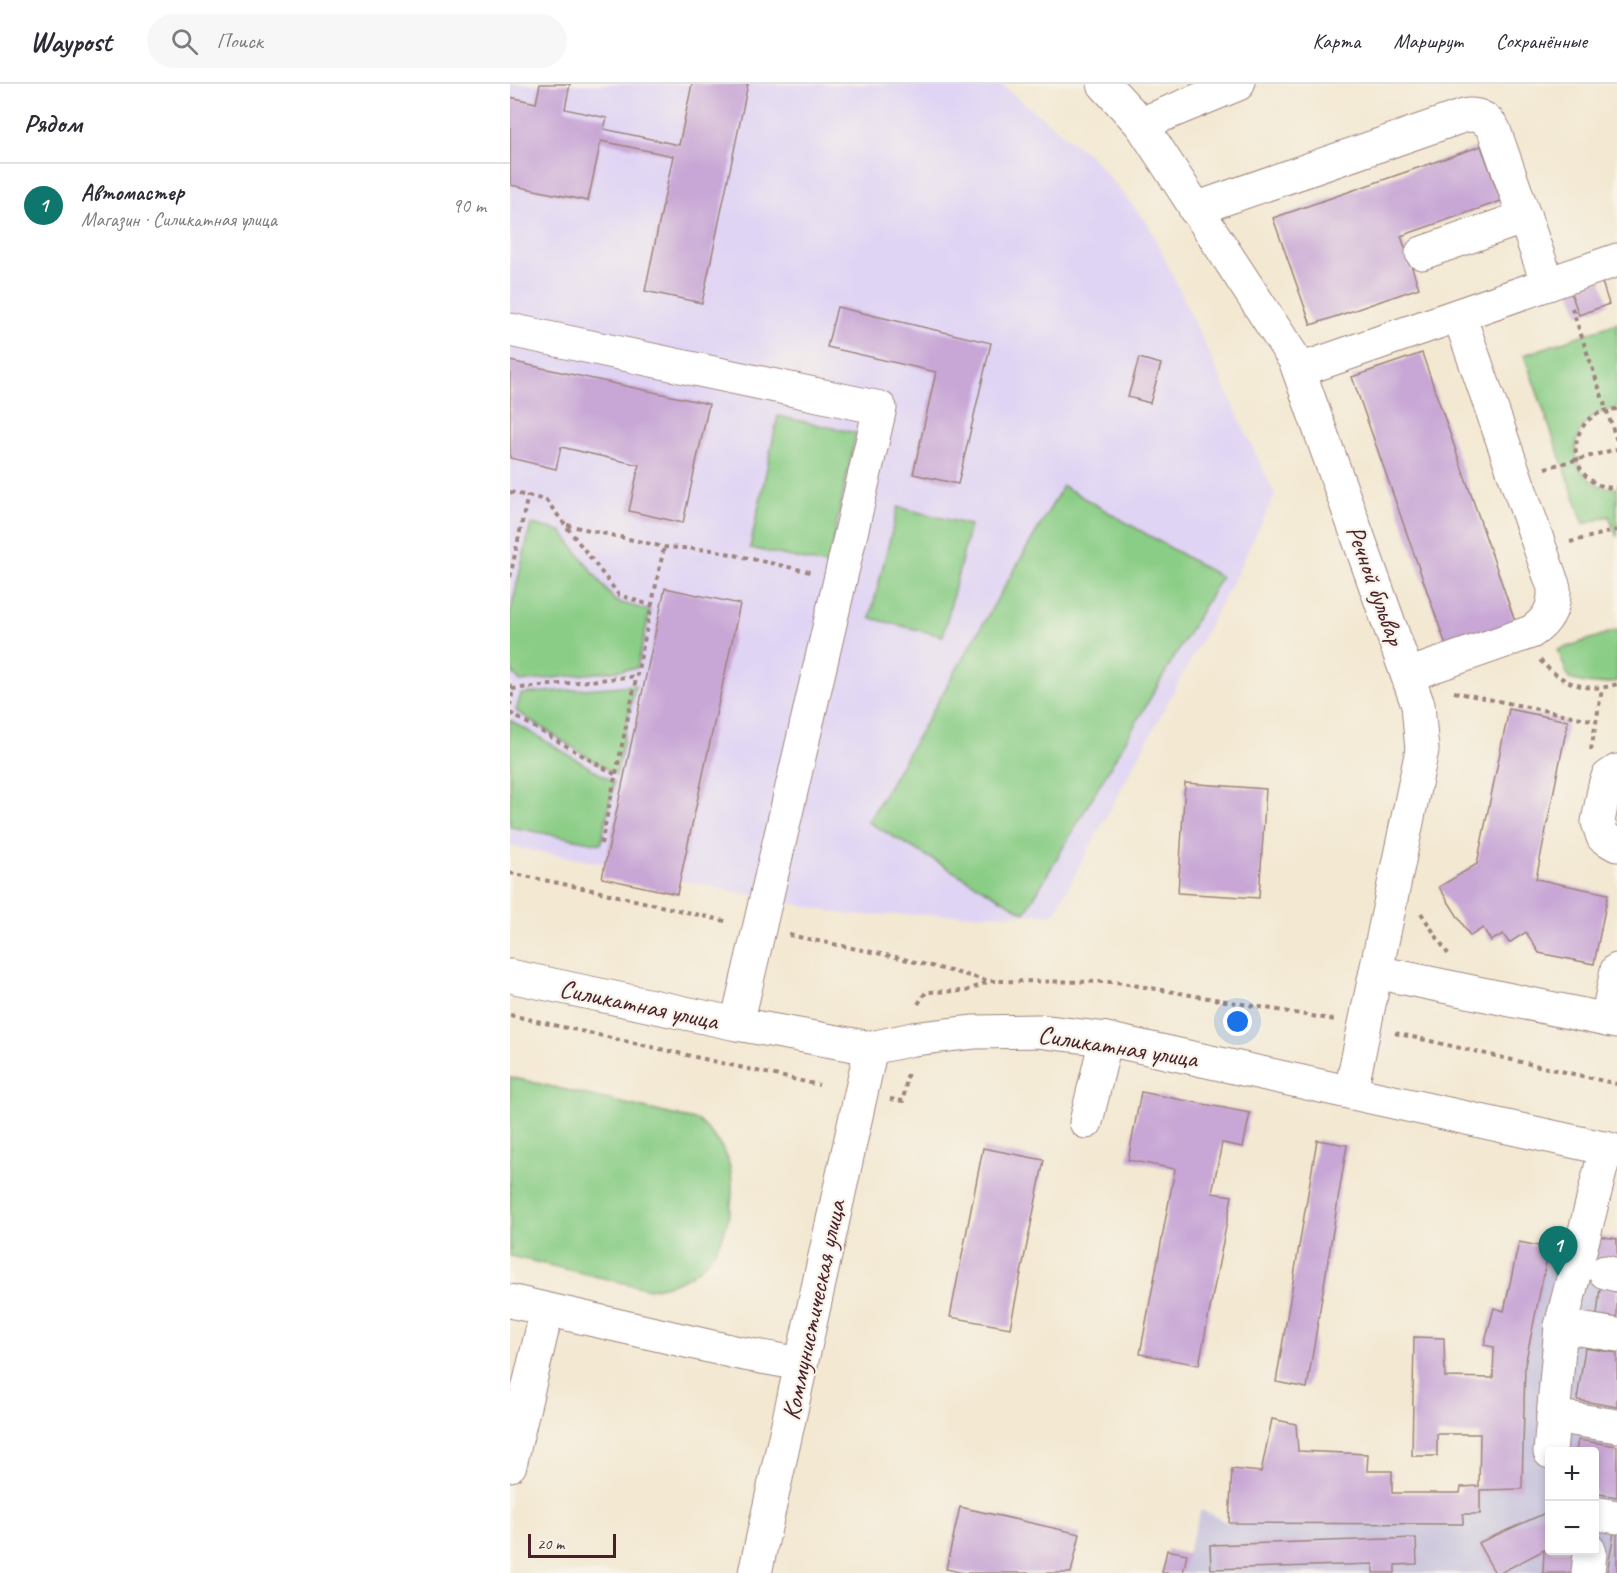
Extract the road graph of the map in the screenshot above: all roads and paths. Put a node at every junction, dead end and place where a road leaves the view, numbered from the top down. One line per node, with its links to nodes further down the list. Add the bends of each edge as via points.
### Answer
1 (1104, 84): 3 (street, Речной бульвар)
2 (1238, 84): 3 (street)
3 (1141, 124): 4 (street, Речной бульвар)
4 (1196, 209): 5 (street, via 1470,115 1492,125); 11 (street, Речной бульвар)
5 (1525, 217): 6 (street); 8 (street)
6 (1422, 253)
7 (1617, 260): 8 (street)
8 (1556, 281): 9 (street); 13 (path)
9 (1459, 315): 11 (street); 17 (street)
10 (510, 330): 26 (street, via 879,408)
11 (1300, 370): 29 (street, Речной бульвар)
12 (1617, 409): 13 (path)
13 (1607, 410): 14 (path); 16 (path, via 1581,428 1575,449)
14 (1617, 441)
15 (1617, 449): 16 (path)
16 (1577, 460): 17 (path); 18 (path, via 1594,483)
17 (1515, 476): 24 (street)
18 (1617, 488)
19 (510, 492): 20 (path)
20 (528, 495): 21 (path, via 546,500); 25 (path)
21 (567, 525): 23 (path); 27 (path, via 619,596)
22 (1617, 530): 24 (path)
23 (664, 548): 26 (path, via 713,550); 27 (path)
24 (1541, 550): 28 (street, via 1554,588 1552,608 1541,625)
25 (510, 577)
26 (840, 579): 50 (street)
27 (653, 606): 30 (path)
28 (1523, 635): 29 (street); 33 (path, via 1551,671 1576,685)
29 (1408, 675): 44 (street, Речной бульвар, via 1421,720 1422,750)
30 (637, 676): 32 (path); 38 (path)
31 (1617, 684): 33 (path)
32 (511, 687): 35 (path)
33 (1602, 689): 37 (path)
34 (1450, 691): 37 (path)
35 (510, 705)
36 (510, 713): 38 (path)
37 (1596, 721): 39 (path, via 1591,752)
38 (616, 775): 40 (path)
39 (1611, 778): 41 (street, via 1598,822 1608,841)
40 (601, 844)
41 (1617, 845)
42 (1416, 905): 46 (path)
43 (1617, 970): 49 (street)
44 (1376, 972): 46 (street); 51 (street, Речной бульвар)
45 (510, 976): 50 (street, Силикатная улица)
46 (1473, 993): 49 (street)
47 (918, 1004): 51 (path, via 926,992 966,991 990,981 1116,982)
48 (510, 1015): 56 (path)
49 (1612, 1021)
50 (737, 1024): 53 (street, Силикатная улица)
51 (1364, 1026): 55 (path); 57 (street, Речной бульвар)
52 (1106, 1039): 53 (street, Силикатная улица, via 1038,1031 974,1032); 57 (street, Силикатная улица); 59 (street)
53 (871, 1048): 65 (street, Коммунистическая улица)
54 (908, 1070): 58 (path, via 903,1101)
55 (1617, 1084)
56 (819, 1085)
57 (1351, 1091): 60 (street, Силикатная улица)
58 (886, 1098)
59 (1086, 1122)
60 (1611, 1150): 63 (street)
61 (510, 1301): 62 (street)
62 (547, 1310): 65 (street); 69 (street)
63 (1561, 1326): 64 (street); 66 (street)
64 (1617, 1335)
65 (801, 1364): 73 (street, Коммунистическая улица)
66 (1553, 1416): 67 (street); 68 (street)
67 (1617, 1426)
68 (1550, 1447)
69 (510, 1465)
70 (1599, 1514): 71 (street)
71 (1617, 1517)
72 (1589, 1555): 74 (street)
73 (755, 1573)
74 (1588, 1573)

